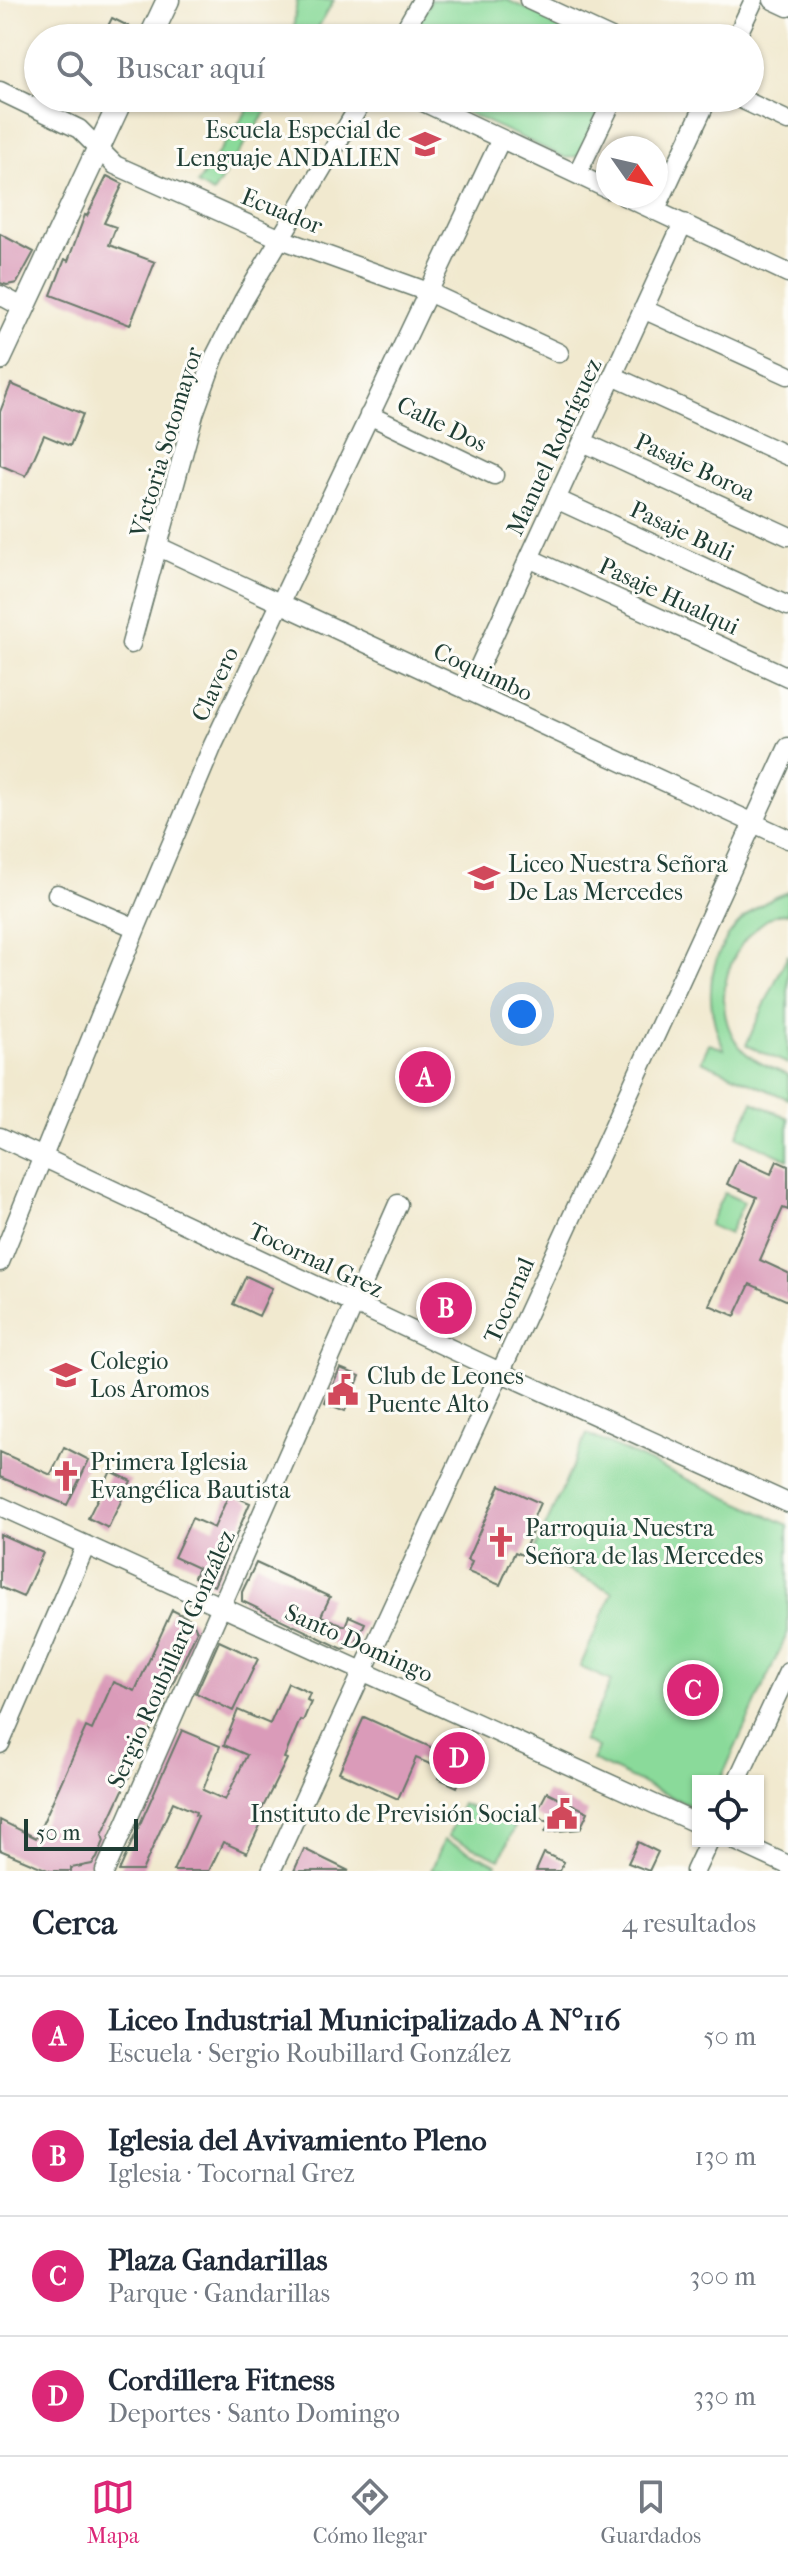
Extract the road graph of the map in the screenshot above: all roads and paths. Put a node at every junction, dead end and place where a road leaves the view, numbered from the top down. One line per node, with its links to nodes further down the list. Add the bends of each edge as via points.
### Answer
1 (168, 0): 7 (main road)
2 (422, 0): 8 (street)
3 (529, 0): 9 (street)
4 (754, 0): 10 (street)
5 (773, 0): 6 (street)
6 (788, 7)
7 (157, 24)
8 (408, 24)
9 (581, 24)
10 (743, 24)
11 (0, 91): 12 (street, Ecuador)
12 (24, 103)
13 (764, 110): 20 (street)
14 (44, 112): 22 (street, Ecuador, via 79,129)
15 (116, 112): 22 (main road)
16 (356, 112): 28 (street, Victoria Sotomayor)
17 (444, 112): 21 (street)
18 (607, 112): 23 (street)
19 (701, 112): 26 (street)
20 (788, 121)
21 (501, 139): 23 (street); 30 (street, Clavero)
22 (99, 149): 28 (street, Ecuador, via 115,165); 32 (main road)
23 (577, 174): 24 (street)
24 (596, 183)
25 (649, 208): 26 (street)
26 (655, 211): 27 (street)
27 (683, 223): 29 (street); 33 (street, Manuel Rodríguez)
28 (281, 239): 30 (street, Ecuador); 44 (street, Victoria Sotomayor, via 229,328 204,385)
29 (788, 273)
30 (428, 292): 34 (street, Ecuador); 38 (street, Clavero)
31 (0, 295): 32 (street)
32 (24, 308): 35 (main road)
33 (643, 309): 36 (street); 37 (street, Manuel Rodríguez)
34 (559, 353)
35 (0, 359)
36 (788, 375)
37 (613, 376): 39 (street, Manuel Rodríguez); 40 (street)
38 (369, 415): 41 (street, Calle Dos); 46 (street, Clavero)
39 (583, 442): 42 (street, Manuel Rodríguez); 43 (street, Pasaje Boroa)
40 (788, 456)
41 (494, 475)
42 (556, 499): 45 (street, Manuel Rodríguez); 47 (street, Pasaje Buli)
43 (788, 536)
44 (159, 547): 46 (street, Coquimbo); 48 (street, Victoria Sotomayor)
45 (529, 558): 49 (street, Pasaje Hualqui); 50 (street, Manuel Rodríguez)
46 (280, 603): 50 (street, Coquimbo); 55 (street, Clavero)
47 (788, 606)
48 (131, 644)
49 (788, 677)
50 (468, 691): 52 (street, Coquimbo)
51 (788, 747): 52 (street, Tocornal)
52 (753, 823): 53 (street, Coquimbo); 61 (street, Tocornal)
53 (788, 839)
54 (57, 894): 55 (street)
55 (136, 928): 57 (street, Clavero)
56 (0, 1137): 57 (street, Tocornal Grez)
57 (42, 1158): 59 (street, Clavero); 60 (street, Tocornal Grez)
58 (398, 1204): 60 (street, Sergio Roubillard González)
59 (0, 1262)
60 (353, 1304): 61 (street, Tocornal Grez); 65 (street, Sergio Roubillard González)
61 (502, 1373): 62 (street, Tocornal Grez); 66 (street, Tocornal)
62 (788, 1503)
63 (0, 1506): 64 (street, Santo Domingo)
64 (86, 1545): 65 (street, Santo Domingo); 68 (street)
65 (220, 1606): 66 (street, Santo Domingo); 74 (street, Sergio Roubillard González)
66 (363, 1672): 70 (street, Santo Domingo); 75 (street, Tocornal)
67 (788, 1672): 69 (street)
68 (0, 1744)
69 (740, 1775)
70 (692, 1821)
71 (706, 1847): 76 (street)
72 (749, 1847): 73 (street)
73 (788, 1865)
74 (105, 1871)
75 (271, 1871)
76 (695, 1871)

